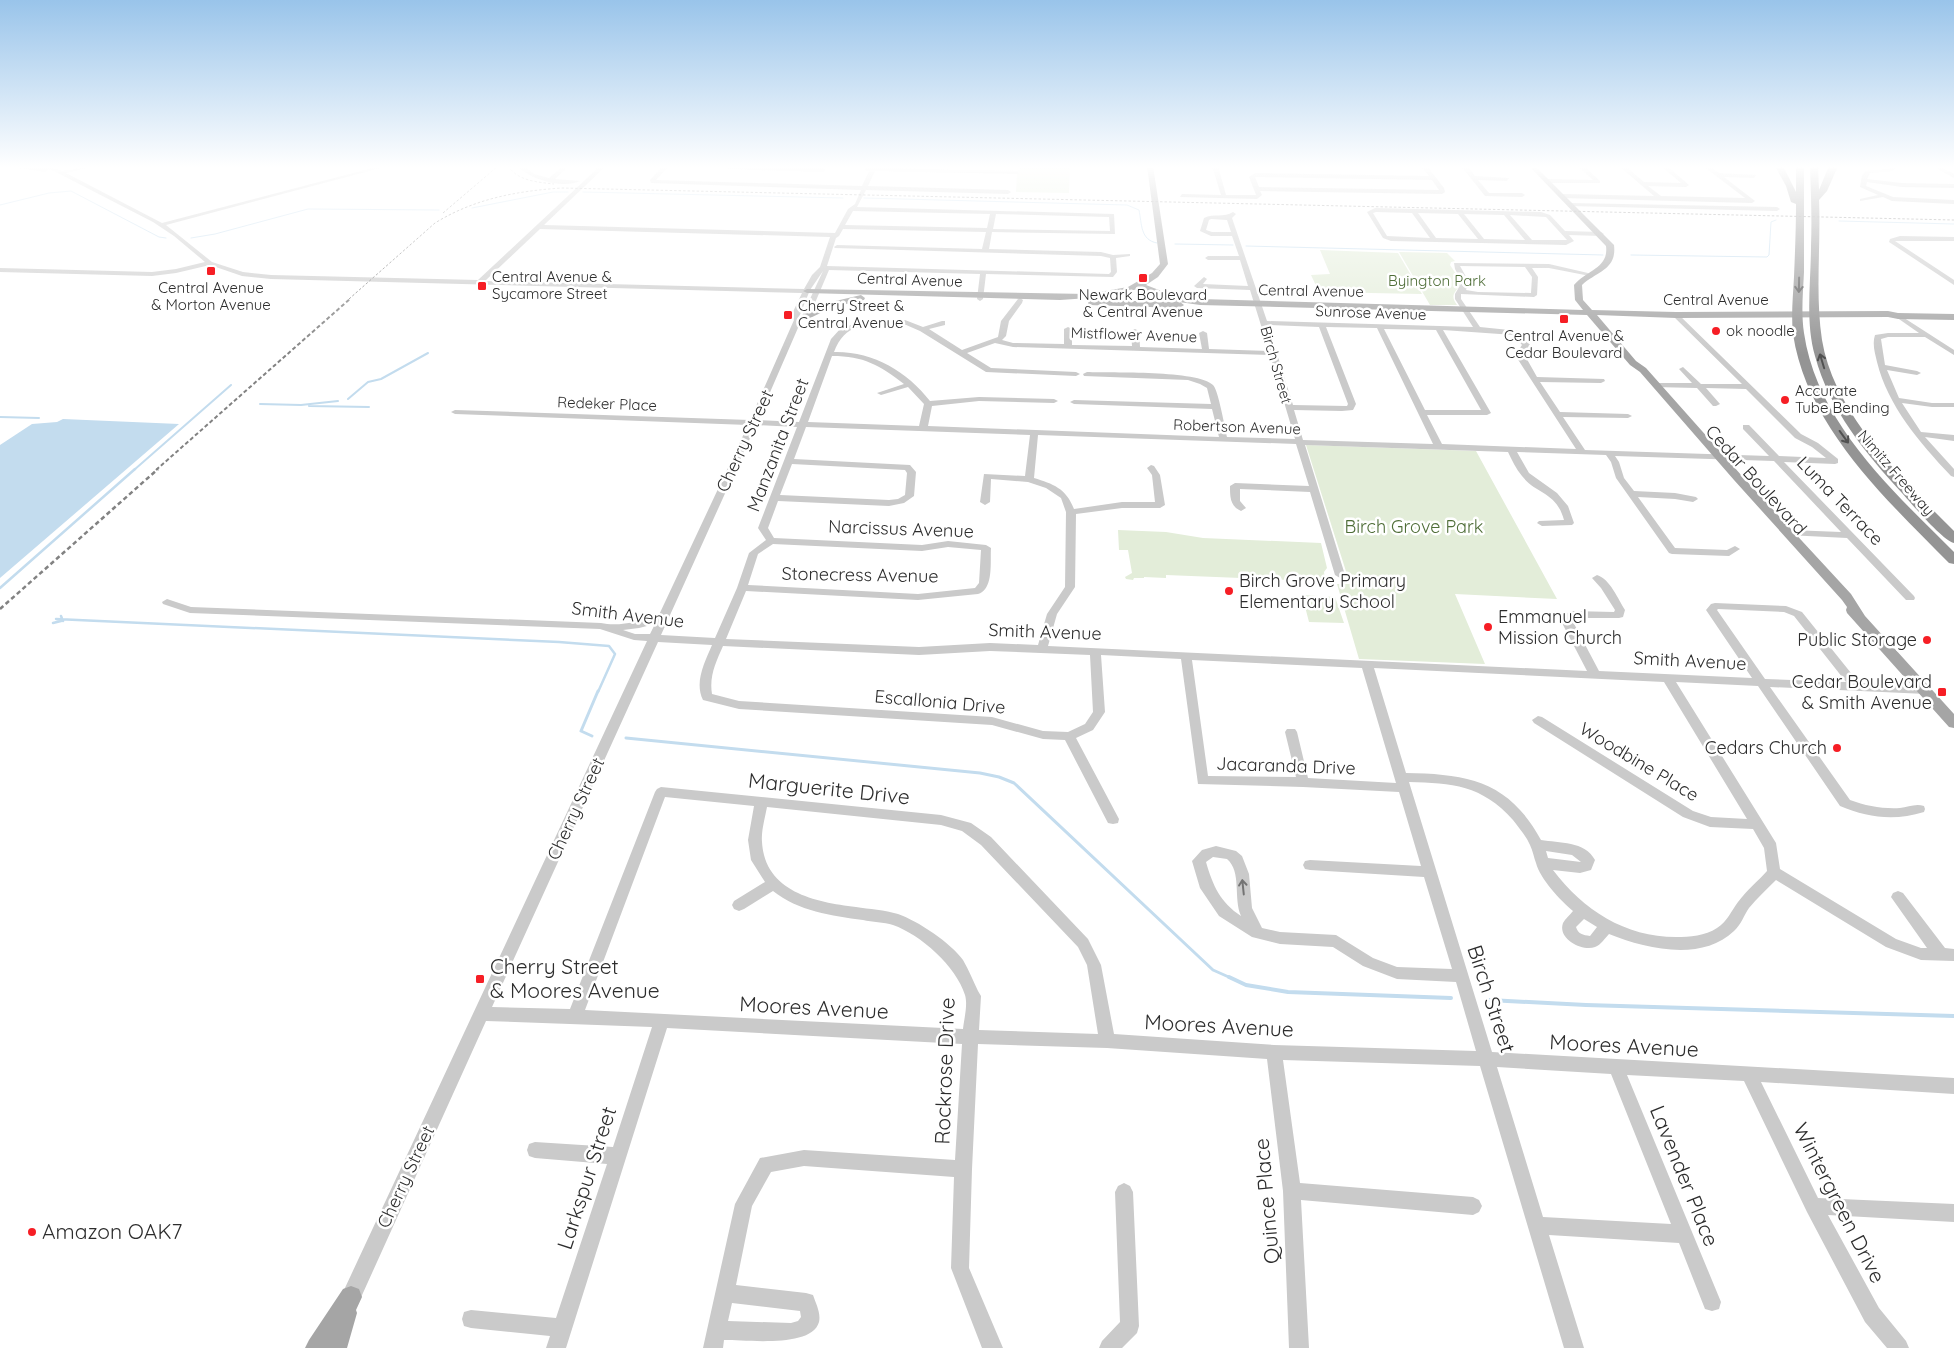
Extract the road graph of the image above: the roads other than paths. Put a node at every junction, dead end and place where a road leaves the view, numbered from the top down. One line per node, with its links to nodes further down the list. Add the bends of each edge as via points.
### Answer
1 (166, 229): 30 (street, Central Avenue)
2 (173, 229): 30 (street, via 192,244)
3 (536, 229): 46 (street)
4 (609, 229): 24 (street)
5 (841, 229): 24 (street, Cherry Street)
6 (913, 229): 20 (street)
7 (1113, 229): 20 (street, via 1113,233)
8 (1161, 229): 48 (main road, via 1164,264 1158,274)
9 (1166, 229): 29 (main road)
10 (1204, 229): 23 (street, Birch Street, via 1203,232 1211,234)
11 (1233, 229): 23 (street, Birch Street)
12 (1381, 229): 26 (street, via 1387,238)
13 (1426, 229): 26 (street)
14 (1473, 229): 27 (street)
15 (1519, 229): 28 (street)
16 (1559, 229): 21 (street)
17 (1596, 229): 22 (main road)
18 (1800, 229): 141 (highway, Nimitz Freeway, one-way to 141, via 1798,334 1819,396 1838,428 1878,479)
19 (1817, 229): 138 (highway, Nimitz Freeway, one-way to 19, via 1874,452 1827,377 1820,357 1815,322)
20 (990, 231): 33 (street)
21 (1562, 232): 22 (street); 28 (street, via 1570,243)
22 (1600, 233): 44 (main road, via 1610,245 1612,256 1608,264)
23 (1234, 234): 37 (street, Birch Street)
24 (837, 235): 31 (street, via 841,237); 32 (street, Cherry Street, via 829,246)
25 (1954, 239): 47 (street, via 1892,240)
26 (1434, 240): 27 (street)
27 (1483, 242): 28 (street)
28 (1531, 243)
29 (1171, 246)
30 (188, 247): 39 (street, Central Avenue)
31 (837, 247): 32 (street); 33 (street)
32 (830, 250): 41 (street, Cherry Street)
33 (985, 251): 35 (street)
34 (1128, 255): 35 (street)
35 (1113, 257): 43 (street, via 1114,272 1111,276 1066,278)
36 (1208, 258): 37 (street)
37 (1243, 258): 49 (street, Birch Street)
38 (1173, 261): 48 (main road, via 1168,273)
39 (210, 263): 42 (street, via 176,272 152,274); 46 (street, Central Avenue, via 242,274 271,278)
40 (1527, 265): 44 (street, via 1558,267); 50 (street, via 1456,264 1466,282); 50 (street, via 1535,277 1534,295)
41 (823, 268): 43 (street); 52 (street, Cherry Street, via 826,270)
42 (0, 270)
43 (983, 273): 54 (street)
44 (1588, 275): 60 (main road, Cedar Boulevard, via 1578,285 1579,300)
45 (1204, 279): 49 (street, via 1197,286)
46 (479, 283): 51 (street, Central Avenue)
47 (1954, 283)
48 (1141, 288): 55 (main road, Central Avenue, via 1085,297); 56 (main road, via 1102,299); 57 (main road, Central Avenue, via 1173,302); 58 (main road, Central Avenue, via 1175,299)
49 (1252, 288): 58 (street, Birch Street)
50 (1461, 291): 59 (street, via 1458,300)
51 (788, 292): 52 (street, Central Avenue); 52 (street, via 795,297)
52 (809, 293): 53 (main road, Central Avenue); 54 (main road, Central Avenue); 64 (street, Cherry Street); 64 (street, Cherry Street, via 795,316)
53 (871, 297): 54 (main road, Central Avenue); 64 (main road, via 836,303)
54 (981, 297): 55 (main road, Central Avenue)
55 (1020, 298): 56 (main road, Central Avenue); 76 (street, via 1017,309 1008,316 1003,335)
56 (1057, 301): 57 (main road)
57 (1201, 305): 58 (main road, Central Avenue)
58 (1258, 305): 59 (main road, Central Avenue); 66 (street, Birch Street)
59 (1465, 311): 60 (main road, Central Avenue); 72 (street)
60 (1590, 314): 62 (main road, Central Avenue); 84 (main road, Cedar Boulevard)
61 (1898, 316): 62 (main road, Central Avenue); 63 (main road, Central Avenue); 75 (street)
62 (1678, 317): 95 (street)
63 (1954, 317)
64 (802, 318): 109 (street, Cherry Street)
65 (942, 323): 70 (street)
66 (1264, 323): 67 (street, Sunrose Avenue); 82 (street, Birch Street)
67 (1322, 325): 68 (street, Sunrose Avenue); 104 (street, via 1352,404 1342,410)
68 (1380, 327): 69 (street, Sunrose Avenue); 106 (street)
69 (1438, 328): 72 (street, Sunrose Avenue); 106 (street, via 1487,413)
70 (923, 329): 81 (street, Manzanita Street); 83 (street, Manzanita Street, via 905,322 865,323 844,330 835,339)
71 (1068, 329): 77 (street)
72 (1478, 329): 90 (street, Sunrose Avenue, via 1516,333 1522,338 1526,345 1521,358)
73 (1135, 331): 78 (street)
74 (1203, 333): 80 (street)
75 (1926, 335): 79 (street); 85 (street, via 1878,337)
76 (997, 341): 77 (street, Mistflower Avenue, via 1013,345); 81 (street)
77 (1068, 347): 78 (street, Mistflower Avenue)
78 (1136, 349): 80 (street, Mistflower Avenue)
79 (1952, 350)
80 (1206, 351): 82 (street, Mistflower Avenue)
81 (961, 353): 87 (street, Manzanita Street, via 995,371)
82 (1271, 353): 104 (street, Birch Street)
83 (830, 354): 92 (street, via 860,355); 110 (street, Manzanita Street)
84 (1633, 363): 93 (main road, Cedar Boulevard); 122 (main road, Cedar Boulevard, via 1634,370)
85 (1882, 367): 89 (street); 97 (street)
86 (1683, 369): 94 (street)
87 (1076, 374)
88 (1086, 374): 103 (street, via 1196,380 1211,388)
89 (1917, 374)
90 (1534, 379): 91 (street); 107 (street)
91 (1601, 381)
92 (908, 384): 96 (street); 100 (street, via 923,395)
93 (1657, 385): 94 (street); 122 (main road, Cedar Boulevard)
94 (1699, 386): 95 (street); 101 (street)
95 (1749, 387): 123 (street, Robertson Avenue, via 1798,436 1815,444 1835,461)
96 (881, 393)
97 (1895, 400): 102 (street); 114 (street)
98 (1054, 401): 100 (street, via 979,399)
99 (1074, 402): 103 (street)
100 (928, 404): 112 (street)
101 (1716, 404)
102 (1954, 405)
103 (1216, 407): 116 (street)
104 (1288, 407): 117 (street, Birch Street)
105 (458, 412): 109 (street, Redeker Place)
106 (1423, 412): 118 (street)
107 (1559, 414): 108 (street); 120 (street)
108 (1628, 416)
109 (753, 424): 110 (street, Robertson Avenue); 149 (street, Cherry Street)
110 (803, 425): 112 (street, Robertson Avenue); 124 (street, Manzanita Street)
111 (1746, 427): 123 (street, Luma Terrace)
112 (923, 429): 113 (street, Robertson Avenue)
113 (1034, 433): 116 (street, Robertson Avenue); 127 (street)
114 (1918, 434): 115 (street); 126 (street)
115 (1954, 438)
116 (1224, 440): 117 (street, Robertson Avenue)
117 (1299, 443): 118 (street, Robertson Avenue); 128 (street, Birch Street)
118 (1439, 447): 119 (street, Robertson Avenue)
119 (1511, 450): 120 (street, Robertson Avenue); 135 (street, via 1526,475 1554,495 1565,508 1569,523)
120 (1584, 452): 121 (street, Robertson Avenue)
121 (1609, 454): 122 (street, Robertson Avenue); 129 (street)
122 (1715, 457): 123 (street, Robertson Avenue); 136 (main road, Cedar Boulevard); 148 (main road, Cedar Boulevard, via 1836,596)
123 (1778, 459): 137 (street, Luma Terrace)
124 (789, 461): 130 (street, Manzanita Street); 130 (street, via 907,467 912,472 909,496 889,503)
125 (1151, 468): 134 (street, via 1156,475 1160,505 1122,505)
126 (1953, 473)
127 (1029, 479): 132 (street, via 988,476); 134 (street, via 1049,486 1065,497)
128 (1313, 488): 133 (street, via 1235,486 1235,501); 142 (street, Birch Street)
129 (1632, 494): 131 (street); 140 (street, via 1672,551 1729,553)
130 (774, 498): 139 (street, Manzanita Street, via 763,528)
131 (1693, 499)
132 (985, 502)
133 (1241, 508)
134 (1070, 512): 153 (street, via 1070,587 1052,614)
135 (1542, 523)
136 (1790, 533): 137 (street); 148 (main road, Cedar Boulevard)
137 (1850, 535): 146 (street, Luma Terrace)
138 (1954, 539)
139 (771, 541): 144 (street, via 754,552); 145 (street, Narcissus Avenue, via 922,548 948,544 986,548 984,584)
140 (1736, 550)
141 (1954, 560)
142 (1340, 575)
143 (1597, 578): 157 (street, via 1620,610 1619,615 1570,614 1566,617)
144 (742, 588): 145 (street, Stonecress Avenue, via 918,597); 152 (street)
145 (978, 591)
146 (1910, 598)
147 (167, 602): 150 (street, Smith Avenue, via 190,610)
148 (1859, 615): 161 (main road, Cedar Boulevard)
149 (663, 619): 150 (street); 151 (street, Cherry Street)
150 (608, 627): 151 (street, Smith Avenue, via 634,637)
151 (654, 638): 152 (street, Smith Avenue); 185 (street, Cherry Street)
152 (719, 642): 153 (street, Smith Avenue, via 919,651 990,647); 165 (street, Escallonia Drive, via 707,670 707,697 739,705 992,721 1044,735)
153 (1042, 649): 154 (street, Smith Avenue)
154 (1095, 651): 155 (street, Smith Avenue); 165 (street, via 1099,712 1089,727)
155 (1186, 656): 156 (street, Smith Avenue); 166 (street, Jacaranda Drive, via 1202,781)
156 (1367, 664): 157 (street, Smith Avenue); 167 (street, Birch Street)
157 (1595, 674): 158 (street, Smith Avenue)
158 (1667, 677): 159 (street, Smith Avenue); 171 (street)
159 (1762, 682): 160 (street, Smith Avenue); 160 (street, via 1711,610 1715,606 1786,609 1798,614); 169 (street, via 1845,803 1857,809 1907,814)
160 (1855, 686): 161 (street, Smith Avenue)
161 (1926, 690): 163 (main road, Cedar Boulevard)
162 (1538, 720): 171 (street, Woodbine Place, via 1688,814 1710,822)
163 (1954, 723)
164 (1291, 732): 166 (street)
165 (1069, 736): 170 (street)
166 (1304, 782): 167 (street, Jacaranda Drive)
167 (1403, 782): 172 (street, Jacaranda Drive, via 1455,780 1486,790 1518,816); 175 (street, Birch Street)
168 (761, 802): 177 (street, Rockrose Drive, via 755,840 758,860); 186 (street, Marguerite Drive, via 661,792); 189 (street, Marguerite Drive, via 941,820 966,827 986,840 1084,943 1094,965)
169 (1919, 809)
170 (1113, 818)
171 (1757, 824): 176 (street, via 1771,847)
172 (1537, 845): 173 (street, Jacaranda Drive); 173 (street, via 1575,850 1588,860 1586,866 1580,868)
173 (1542, 862): 180 (street, Jacaranda Drive, via 1564,895)
174 (1310, 865): 175 (street)
175 (1429, 872): 184 (street, Birch Street)
176 (1774, 872): 181 (street, Jacaranda Drive, via 1729,928 1704,941 1666,944 1630,937); 183 (street, via 1891,943 1921,954)
177 (773, 884): 179 (street); 188 (street, Rockrose Drive, via 804,902 895,919 928,936 957,964 973,996)
178 (1898, 898): 183 (street)
179 (739, 905)
180 (1583, 911): 181 (street, Jacaranda Drive); 181 (street, via 1569,925 1575,939 1593,942)
181 (1607, 926)
182 (1257, 933): 182 (street, one-way to 182, via 1245,908 1241,863 1232,854 1217,851 1205,854 1199,861 1206,888 1224,912); 184 (street, via 1280,938 1336,941 1368,962 1398,973)
183 (1947, 955)
184 (1460, 976): 191 (street, Birch Street)
185 (482, 1014): 186 (street, Moores Avenue); 206 (street, Cherry Street)
186 (575, 1016): 187 (street, Moores Avenue)
187 (662, 1022): 188 (street, Moores Avenue); 196 (street, Larkspur Street)
188 (972, 1036): 189 (street, Moores Avenue); 197 (street, Rockrose Drive)
189 (1107, 1041): 190 (street, Moores Avenue)
190 (1274, 1052): 191 (street, Moores Avenue); 199 (street, Quince Place)
191 (1488, 1059): 192 (street, Moores Avenue); 203 (street, Birch Street)
192 (1616, 1067): 193 (street, Moores Avenue); 204 (street, Lavender Place)
193 (1748, 1074): 194 (street, Moores Avenue); 201 (street, Wintergreen Drive)
194 (1954, 1086)
195 (535, 1150): 196 (street)
196 (618, 1156): 209 (street, Larkspur Street)
197 (963, 1168): 205 (street, via 804,1158 766,1164 744,1204); 215 (street, Rockrose Drive, via 960,1268)
198 (1124, 1192): 216 (street, via 1130,1326)
199 (1292, 1192): 200 (street); 217 (street, Quince Place)
200 (1474, 1206)
201 (1813, 1206): 202 (street); 219 (street, Wintergreen Drive, via 1872,1315)
202 (1954, 1213)
203 (1537, 1225): 204 (street); 218 (street, Birch Street)
204 (1683, 1234): 207 (street, Lavender Place)
205 (725, 1293): 210 (street); 210 (street, via 806,1302 810,1322 803,1329 791,1332)
206 (351, 1297): 211 (main road, Cherry Street); 212 (main road, Cherry Street)
207 (1712, 1302)
208 (471, 1319): 209 (street)
209 (562, 1328): 213 (street, Larkspur Street)
210 (717, 1330): 214 (street)
211 (317, 1348)
212 (335, 1348)
213 (556, 1348)
214 (713, 1348)
215 (993, 1348)
216 (1108, 1348)
217 (1299, 1348)
218 (1574, 1348)
219 (1899, 1348)

